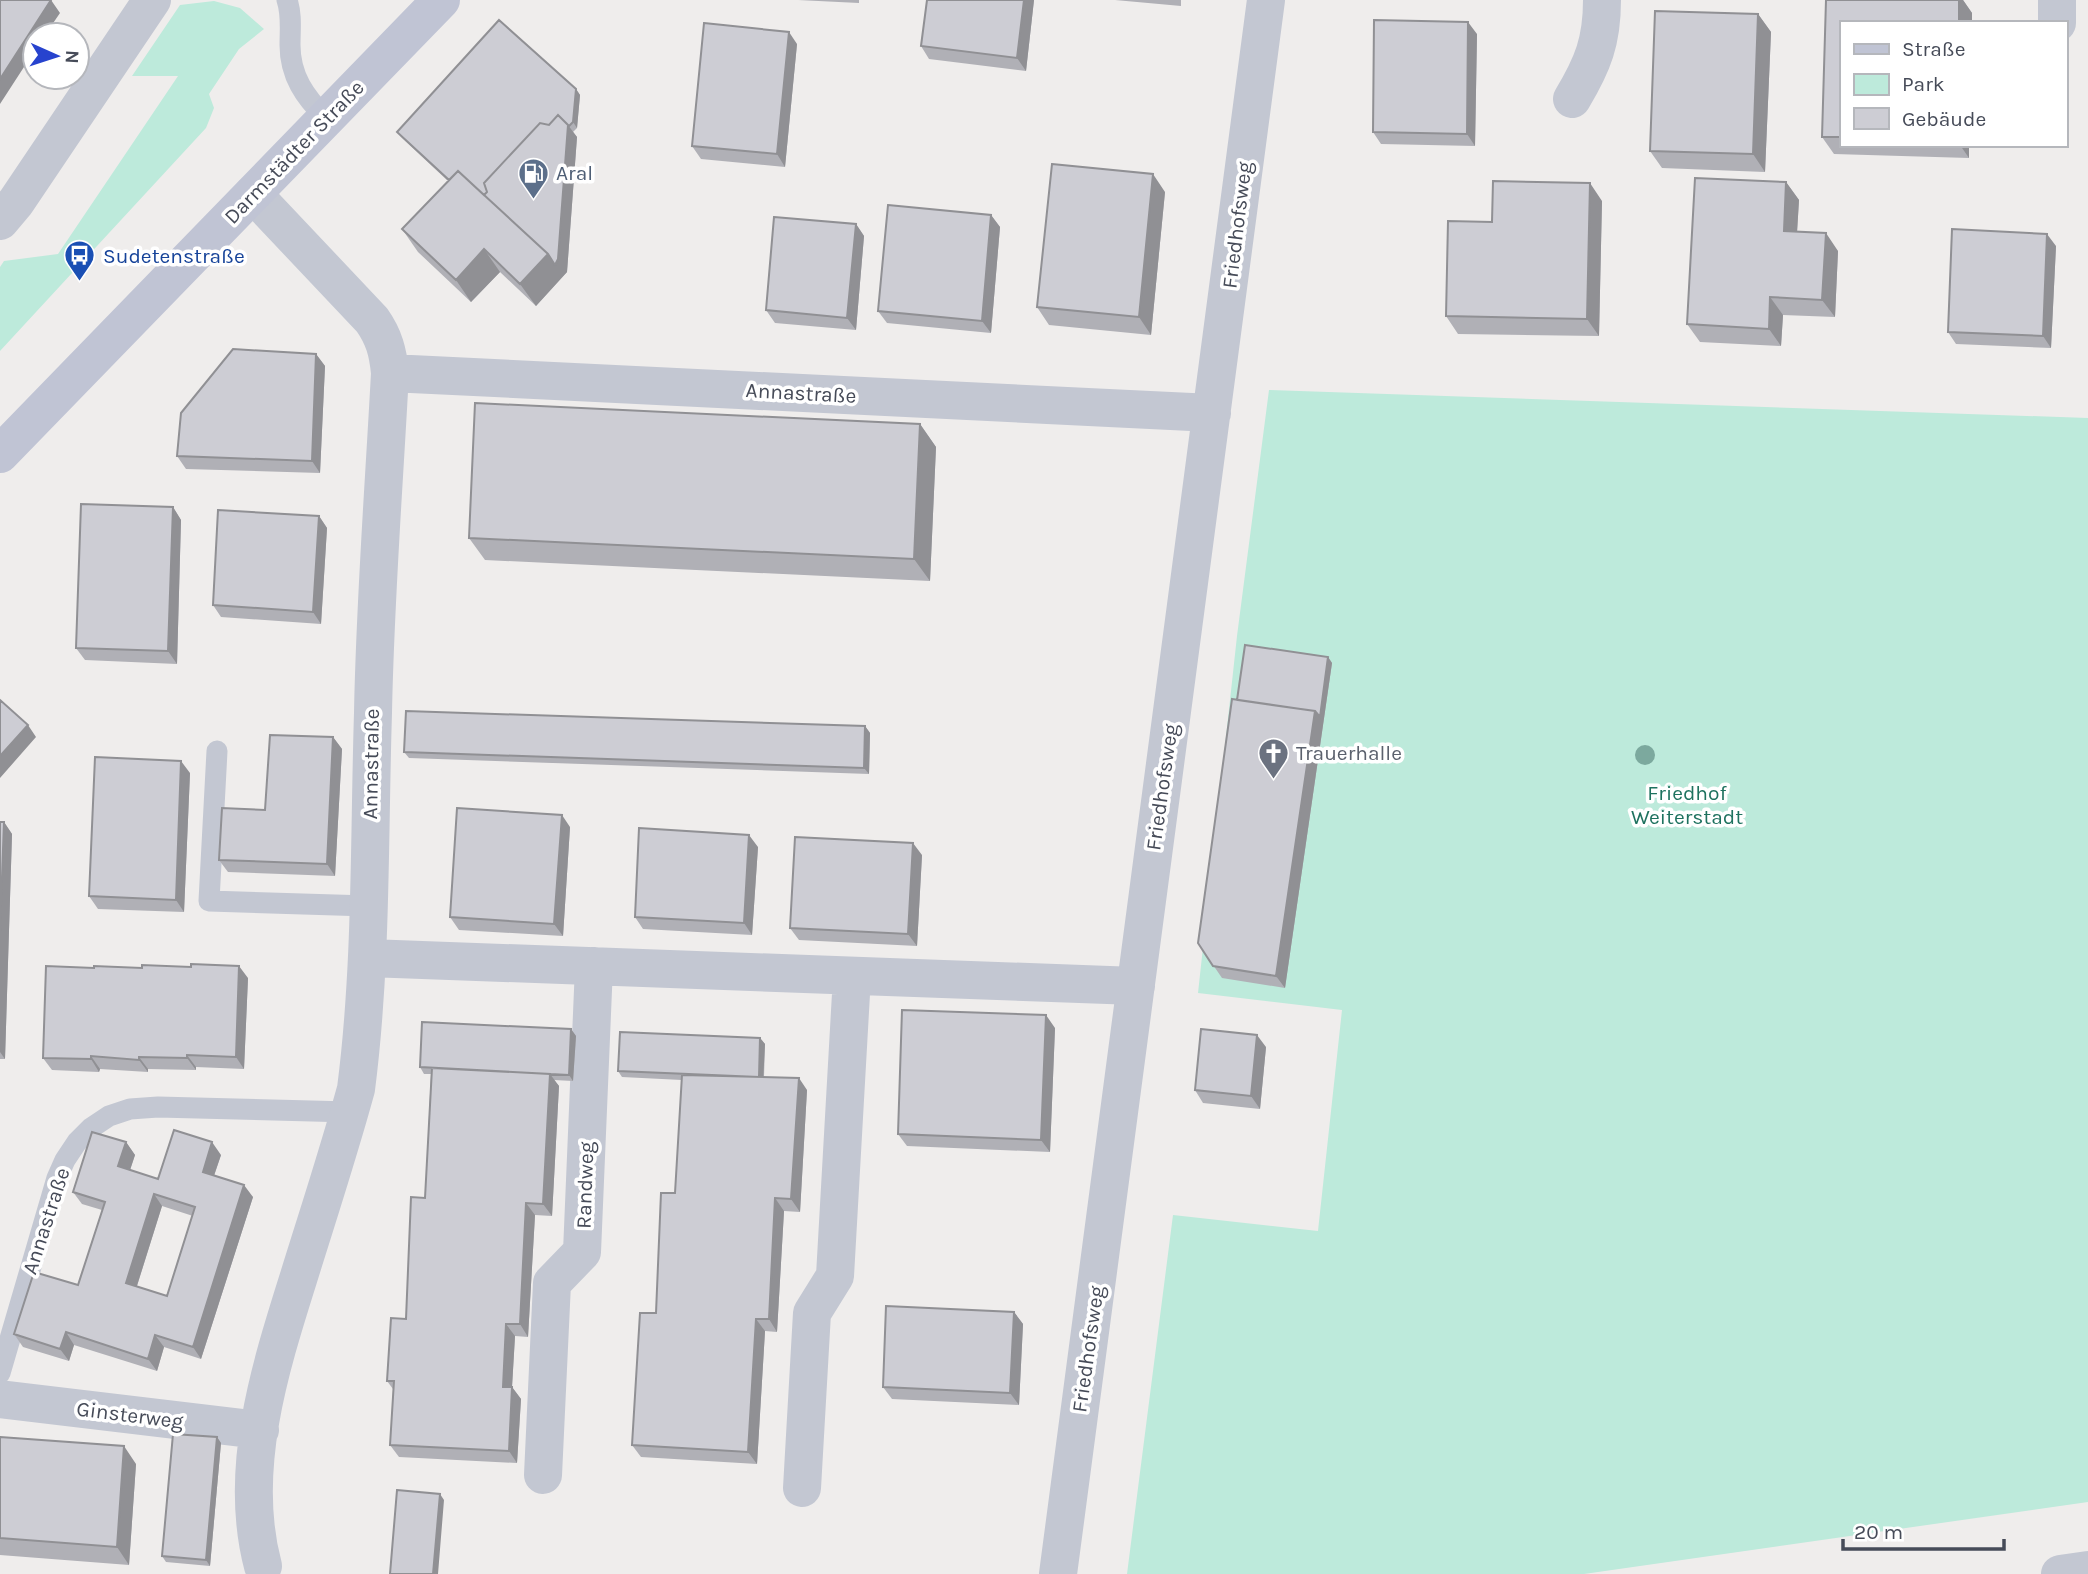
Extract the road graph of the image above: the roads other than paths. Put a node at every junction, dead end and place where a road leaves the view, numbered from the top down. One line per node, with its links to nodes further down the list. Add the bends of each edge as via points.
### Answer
1 (152, 0): 11 (street)
2 (287, 0): 9 (lane, via 299,87)
3 (441, 0): 9 (street, Darmstädter Straße)
4 (1266, 0): 13 (street, Friedhofsweg)
5 (1602, 0): 8 (street, via 1598,44)
6 (2057, 0): 7 (street)
7 (2057, 21)
8 (1572, 99)
9 (326, 118): 10 (street, Darmstädter Straße)
10 (253, 194): 12 (street, Annastraße, via 372,320 382,335); 14 (street, Darmstädter Straße)
11 (0, 221)
12 (390, 373): 13 (street, Annastraße); 16 (street, Annastraße, via 373,677)
13 (1212, 413): 20 (street, Friedhofsweg)
14 (0, 454)
15 (217, 751): 16 (lane, via 209,901)
16 (368, 906): 17 (street, Annastraße)
17 (368, 958): 18 (street); 21 (street, Annastraße)
18 (594, 967): 19 (street); 25 (street, Randweg, via 582,1252 552,1283)
19 (852, 976): 20 (street); 26 (street, via 835,1276 812,1313)
20 (1136, 986): 29 (street, Friedhofsweg)
21 (350, 1112): 22 (lane, Annastraße, via 158,1107 130,1109 91,1128 77,1142 57,1178); 24 (street, Annastraße, via 274,1357)
22 (0, 1373)
23 (0, 1399): 24 (street, Ginsterweg)
24 (260, 1430): 27 (street, Annastraße, via 254,1521)
25 (543, 1475)
26 (802, 1488)
27 (263, 1566)
28 (2088, 1570): 30 (street)
29 (1058, 1574)
30 (2060, 1574)

